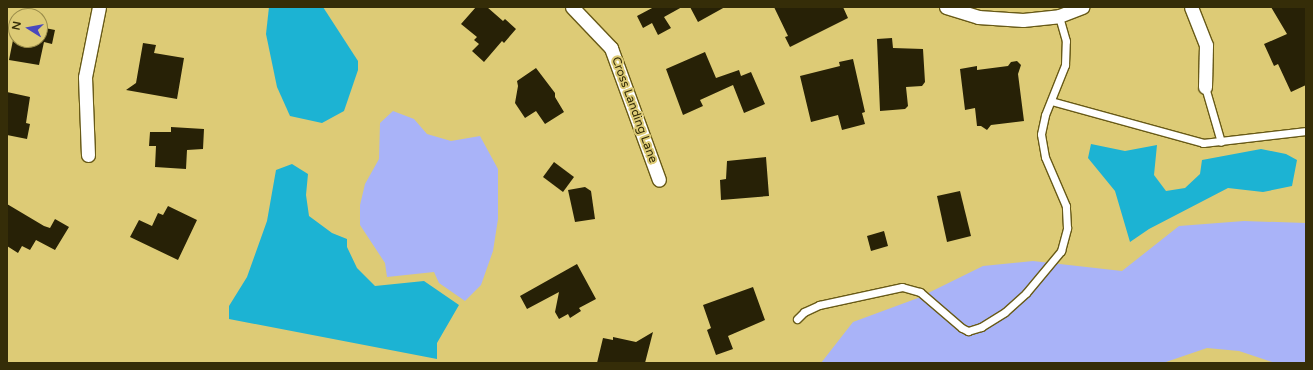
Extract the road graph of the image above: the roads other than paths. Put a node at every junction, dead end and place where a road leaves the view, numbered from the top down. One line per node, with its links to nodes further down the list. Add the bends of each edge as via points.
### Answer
1 (99, 7): 11 (street, via 85,77)
2 (572, 7): 12 (street, Cross Landing Lane, via 611,48)
3 (946, 7): 6 (street, via 978,17 1023,20)
4 (1082, 7): 6 (street)
5 (1191, 7): 7 (street, via 1206,44)
6 (1059, 16): 8 (lane, via 1064,29 1065,65)
7 (1205, 87): 10 (lane)
8 (1051, 102): 10 (lane, via 1185,140); 13 (lane, via 1042,124 1042,146 1066,206 1065,241 1060,251 1026,292 1005,312 968,331 920,292 902,287 819,305 804,312)
9 (1306, 131): 10 (lane)
10 (1221, 142)
11 (88, 155)
12 (659, 180)
13 (797, 319)

